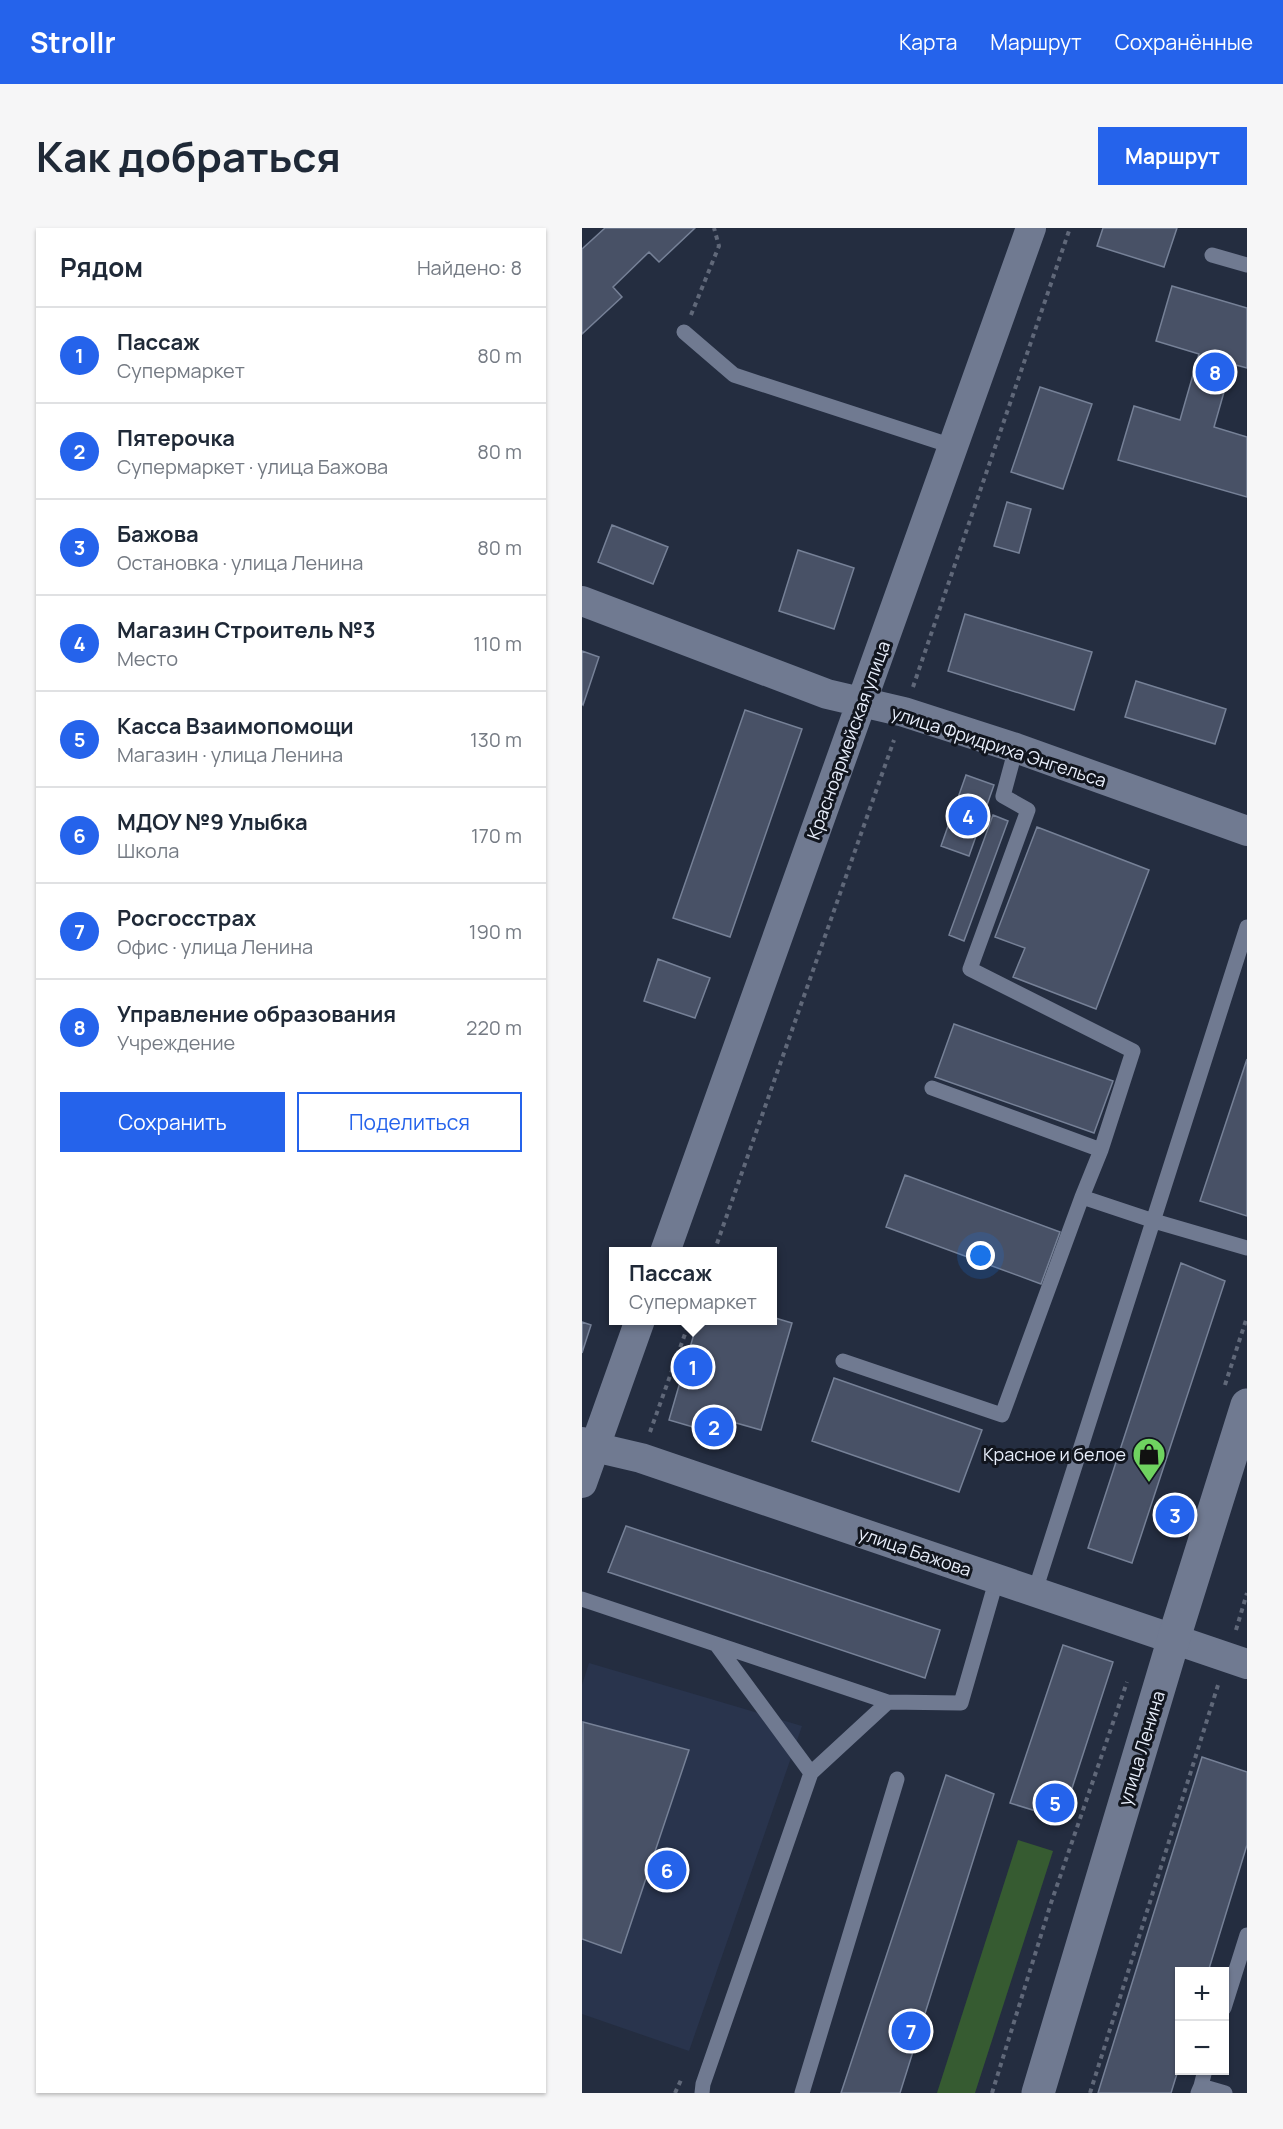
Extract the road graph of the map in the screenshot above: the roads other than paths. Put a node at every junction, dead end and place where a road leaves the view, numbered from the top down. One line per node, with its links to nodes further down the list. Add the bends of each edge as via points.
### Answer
1 (1031, 228): 5 (street, Красноармейская улица)
2 (1212, 255): 3 (lane)
3 (1247, 265)
4 (684, 332): 5 (lane, via 734,375)
5 (952, 446): 7 (street, Красноармейская улица)
6 (582, 601): 7 (street, улица Фридриха Энгельса, via 827,694)
7 (862, 702): 8 (street, улица Фридриха Энгельса); 15 (street, Красноармейская улица)
8 (1016, 748): 9 (street, улица Фридриха Энгельса); 12 (lane, via 1003,796 1028,810 970,969 1133,1051)
9 (1247, 831)
10 (1247, 927): 14 (lane)
11 (932, 1088): 12 (lane)
12 (1101, 1150): 13 (lane)
13 (1082, 1197): 14 (lane); 18 (lane, via 1002,1414)
14 (1154, 1221): 16 (lane); 23 (lane)
15 (665, 1247)
16 (1247, 1248)
17 (638, 1325): 20 (street)
18 (843, 1361)
19 (1247, 1405): 25 (street, улица Ленина)
20 (588, 1445): 21 (street); 22 (street, улица Бажова, via 641,1458)
21 (582, 1483)
22 (997, 1578): 23 (street, улица Бажова); 28 (lane, via 961,1703)
23 (1035, 1591): 25 (street, улица Бажова)
24 (582, 1599): 26 (lane)
25 (1174, 1638): 27 (street, улица Бажова); 36 (street, улица Ленина)
26 (716, 1644): 28 (lane); 29 (lane)
27 (1237, 1661)
28 (888, 1702): 29 (lane)
29 (811, 1773): 34 (lane)
30 (897, 1779): 35 (lane)
31 (1247, 1935): 32 (lane)
32 (1229, 1992)
33 (1199, 2089): 37 (lane)
34 (702, 2093)
35 (802, 2093)
36 (1038, 2093)
37 (1225, 2093)

